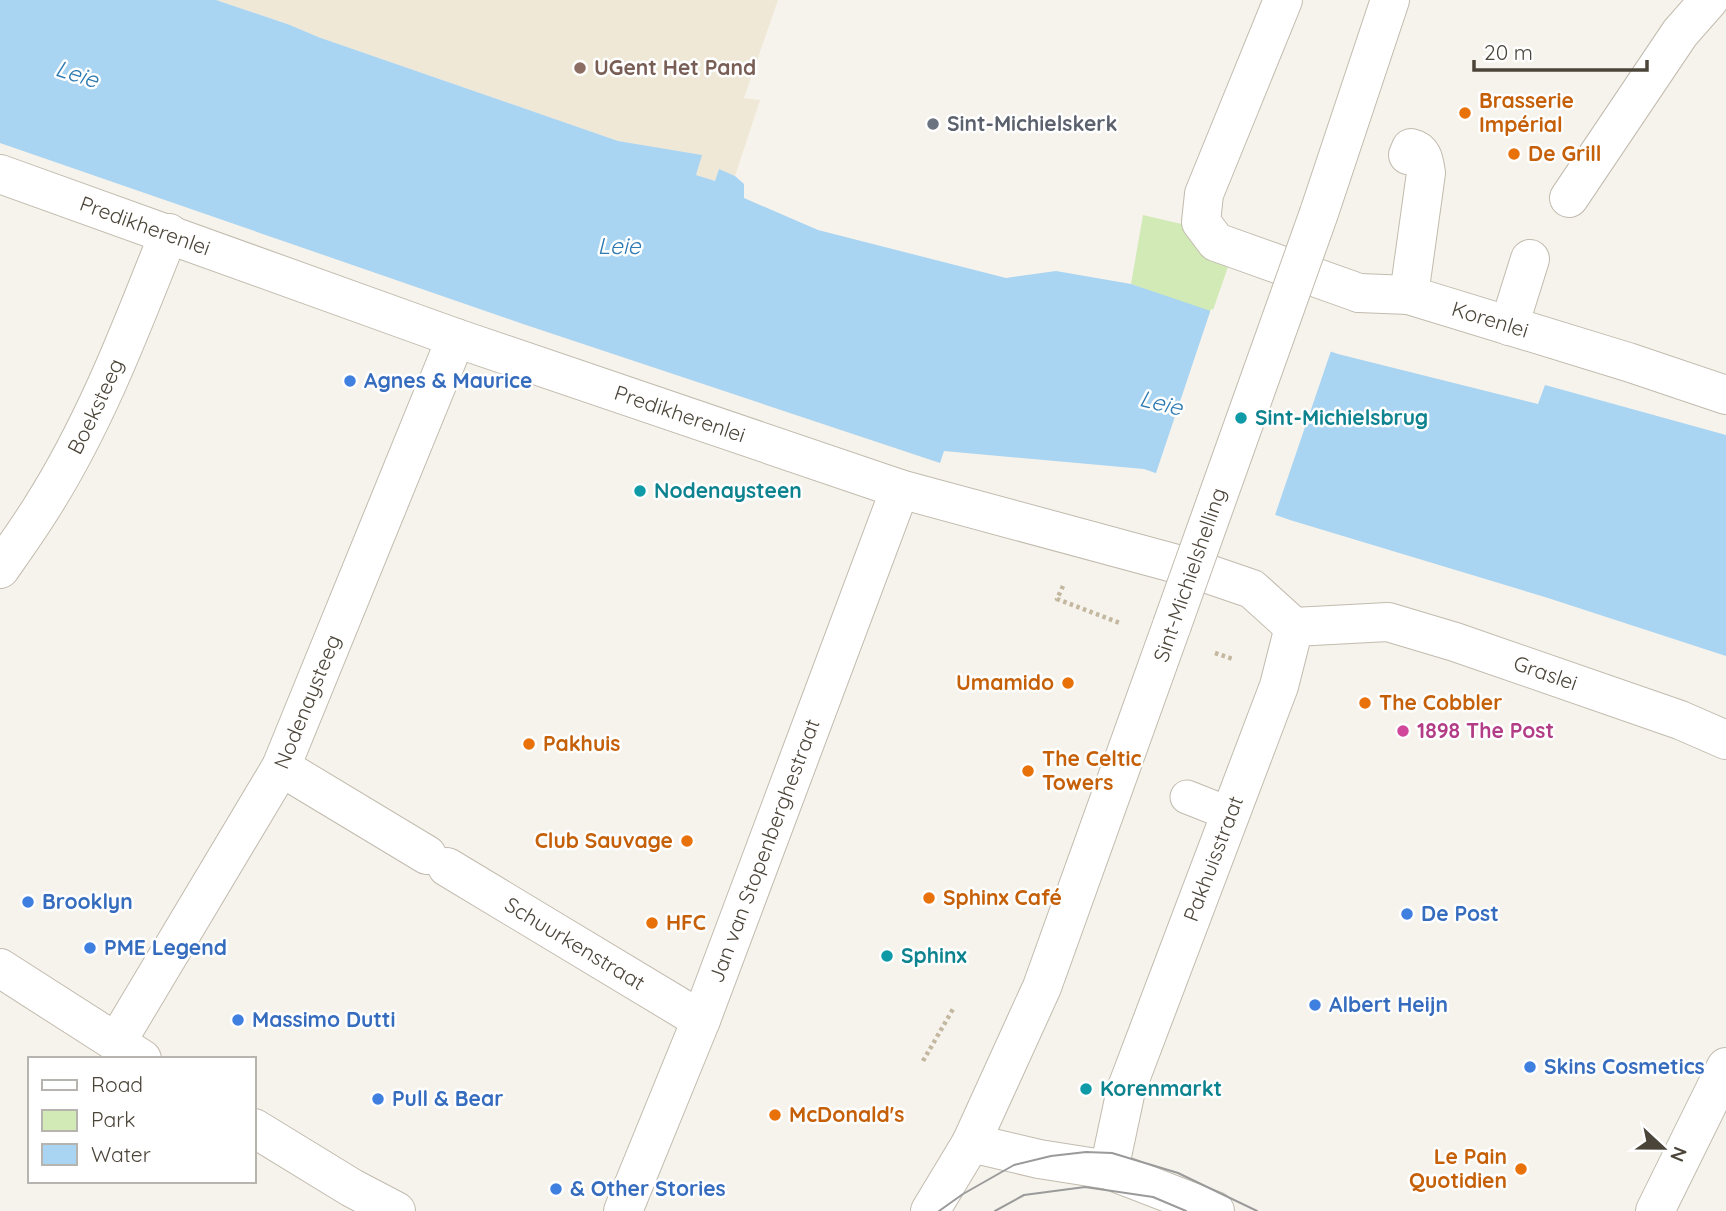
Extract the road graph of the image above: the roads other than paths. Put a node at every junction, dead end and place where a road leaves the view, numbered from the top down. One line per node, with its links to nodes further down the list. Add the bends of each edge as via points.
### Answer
1 (1283, 0): 9 (street, Korenlei, via 1204,194 1201,222 1216,242 1359,293)
2 (1390, 0): 25 (street, Sint-Michielshelling, bridge, via 1319,213 1042,987)
3 (1709, 0): 6 (street, via 1680,33)
4 (1408, 155): 9 (street, via 1411,148 1417,149 1424,157 1426,173)
5 (0, 174): 7 (street, Predikherenlei)
6 (1569, 198)
7 (169, 233): 11 (street, Predikherenlei); 14 (street, Boeksteeg, via 124,347 77,443 43,506)
8 (1530, 259): 10 (street)
9 (1409, 295): 10 (street, Korenlei)
10 (1509, 326): 12 (street, Korenlei)
11 (456, 338): 13 (street, Predikherenlei); 17 (street, Nodenaysteeg)
12 (1726, 395)
13 (900, 489): 15 (street, Predikherenlei, via 1252,589); 21 (street, Jan van Stopenberghestraat)
14 (0, 569)
15 (1294, 627): 16 (street, Graslei, via 1388,622 1680,720); 19 (street, Pakhuisstraat, via 1279,686)
16 (1726, 740)
17 (281, 766): 21 (street, Schuurkenstraat); 22 (street, Nodenaysteeg)
18 (1187, 797): 19 (lane)
19 (1230, 814): 26 (street, Pakhuisstraat, via 1126,1090)
20 (0, 968): 22 (street)
21 (701, 1020): 28 (street, Jan van Stopenberghestraat)
22 (129, 1051)
23 (1726, 1067): 31 (street)
24 (256, 1129): 27 (street)
25 (971, 1143): 26 (street); 29 (street)
26 (1109, 1170): 30 (street)
27 (396, 1211)
28 (624, 1211)
29 (930, 1211)
30 (1215, 1211)
31 (1655, 1211)

